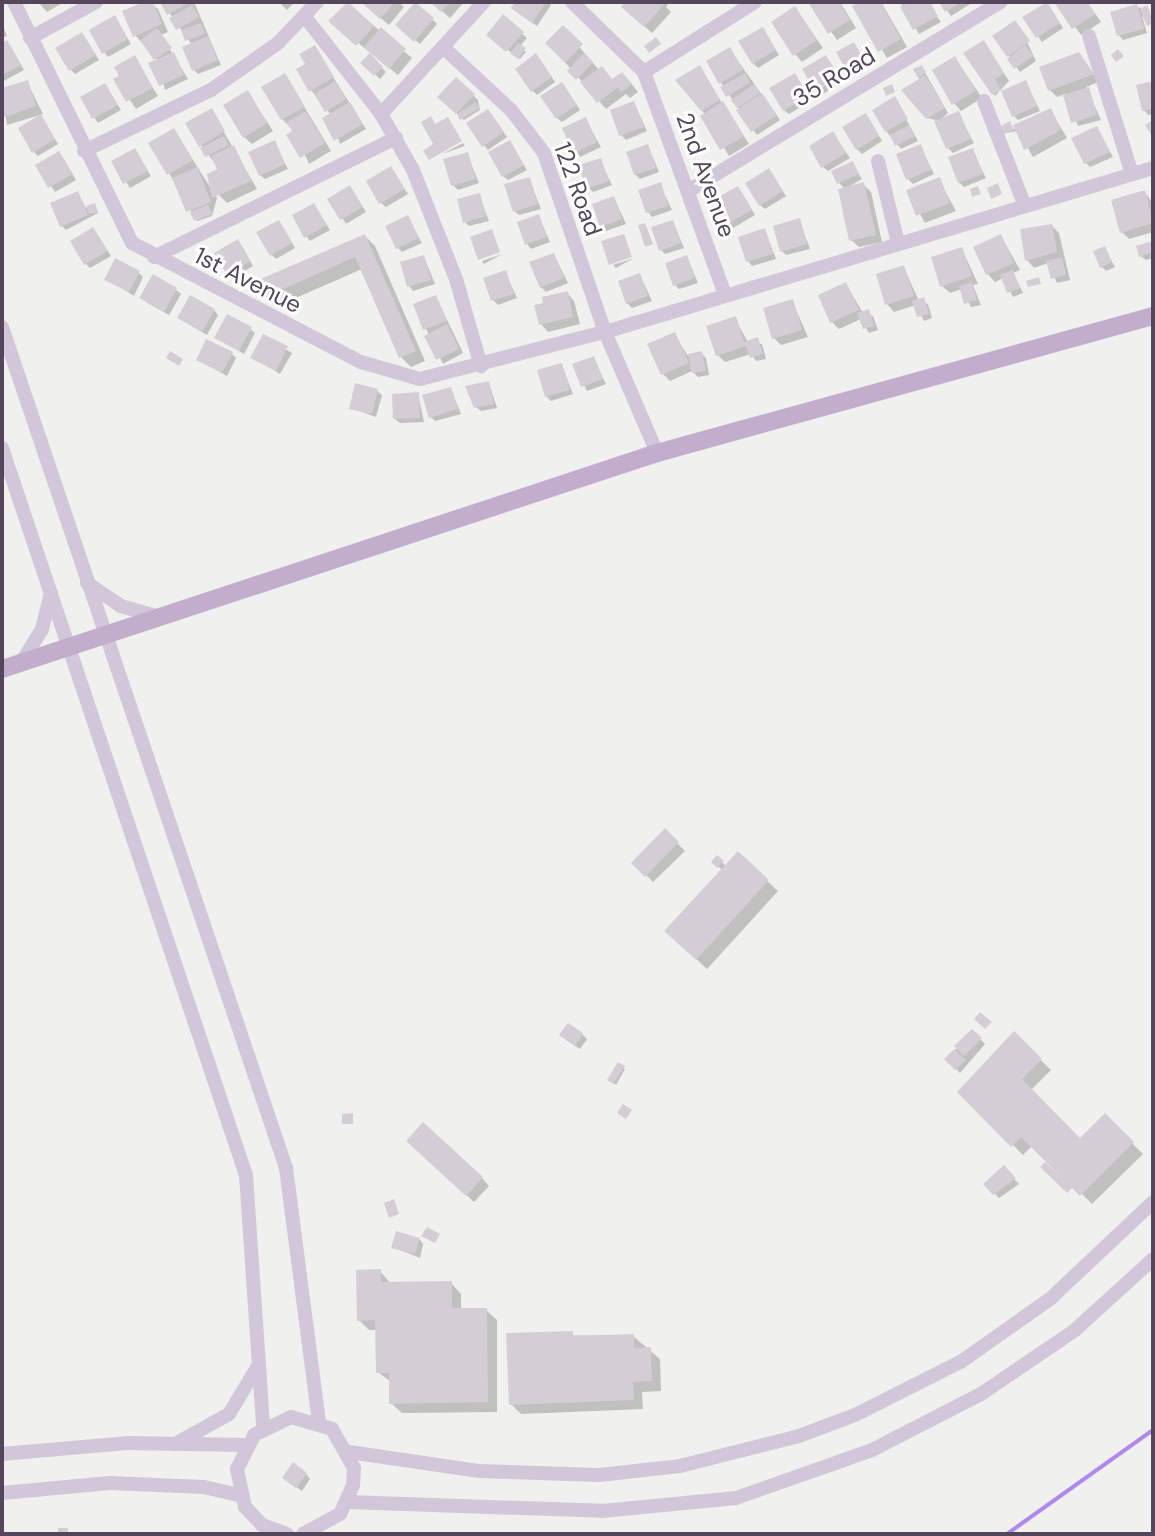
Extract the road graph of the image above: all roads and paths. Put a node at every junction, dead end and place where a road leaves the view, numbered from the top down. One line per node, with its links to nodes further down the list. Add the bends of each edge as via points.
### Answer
1 (14, 2): 10 (street, 1st Avenue)
2 (96, 2): 10 (street)
3 (317, 2): 8 (street)
4 (484, 2): 11 (street)
5 (572, 2): 12 (street, 2nd Avenue)
6 (755, 2): 12 (street)
7 (993, 4): 20 (street, 35 Road)
8 (305, 17): 14 (street); 16 (street, via 211,90)
9 (1089, 36): 19 (street)
10 (30, 38): 16 (street, 1st Avenue)
11 (444, 48): 14 (street); 27 (street, 122 Road, via 511,110 544,153)
12 (644, 72): 20 (street, 2nd Avenue)
13 (984, 101): 21 (street)
14 (381, 114): 15 (street)
15 (396, 138): 23 (street); 28 (street, via 435,219)
16 (84, 151): 23 (street, 1st Avenue, via 132,243)
17 (878, 161): 22 (street)
18 (1153, 168): 19 (street, 1st Avenue)
19 (1132, 174): 21 (street, 1st Avenue)
20 (690, 190): 24 (street, 2nd Avenue)
21 (1025, 206): 22 (street, 1st Avenue)
22 (898, 243): 24 (street, 1st Avenue)
23 (154, 257): 28 (street, 1st Avenue, via 361,362 420,379)
24 (725, 294): 27 (street, 1st Avenue)
25 (1153, 316): 30 (main road)
26 (2, 327): 31 (street)
27 (605, 332): 28 (street, 1st Avenue); 30 (street, 122 Road)
28 (481, 366)
29 (2, 448): 32 (street)
30 (657, 453): 33 (main road)
31 (87, 583): 33 (street, via 121,606); 34 (street)
32 (51, 593): 35 (street); 36 (street, via 42,629)
33 (156, 616): 34 (main road)
34 (106, 635): 35 (main road); 41 (street, via 286,1168)
35 (70, 647): 36 (main road); 40 (street, via 246,1175)
36 (21, 663): 37 (main road)
37 (2, 669)
38 (1153, 1202): 45 (street, via 1050,1299 962,1361 868,1409 799,1436 680,1466 599,1475 480,1471)
39 (1153, 1259): 49 (street, via 1075,1330 981,1394 872,1450 736,1498 602,1511)
40 (262, 1358): 42 (street); 44 (street, via 236,1407)
41 (319, 1422): 42 (street, via 291,1417); 45 (street)
42 (263, 1427): 43 (street)
43 (246, 1445): 44 (street); 48 (street, via 237,1469)
44 (169, 1447): 46 (street, via 127,1443)
45 (349, 1452): 49 (street, via 354,1468)
46 (2, 1454)
47 (2, 1493): 48 (street, via 110,1483 204,1487)
48 (240, 1495): 50 (street, via 253,1517)
49 (348, 1502): 51 (street)
50 (278, 1533)
51 (311, 1533)

